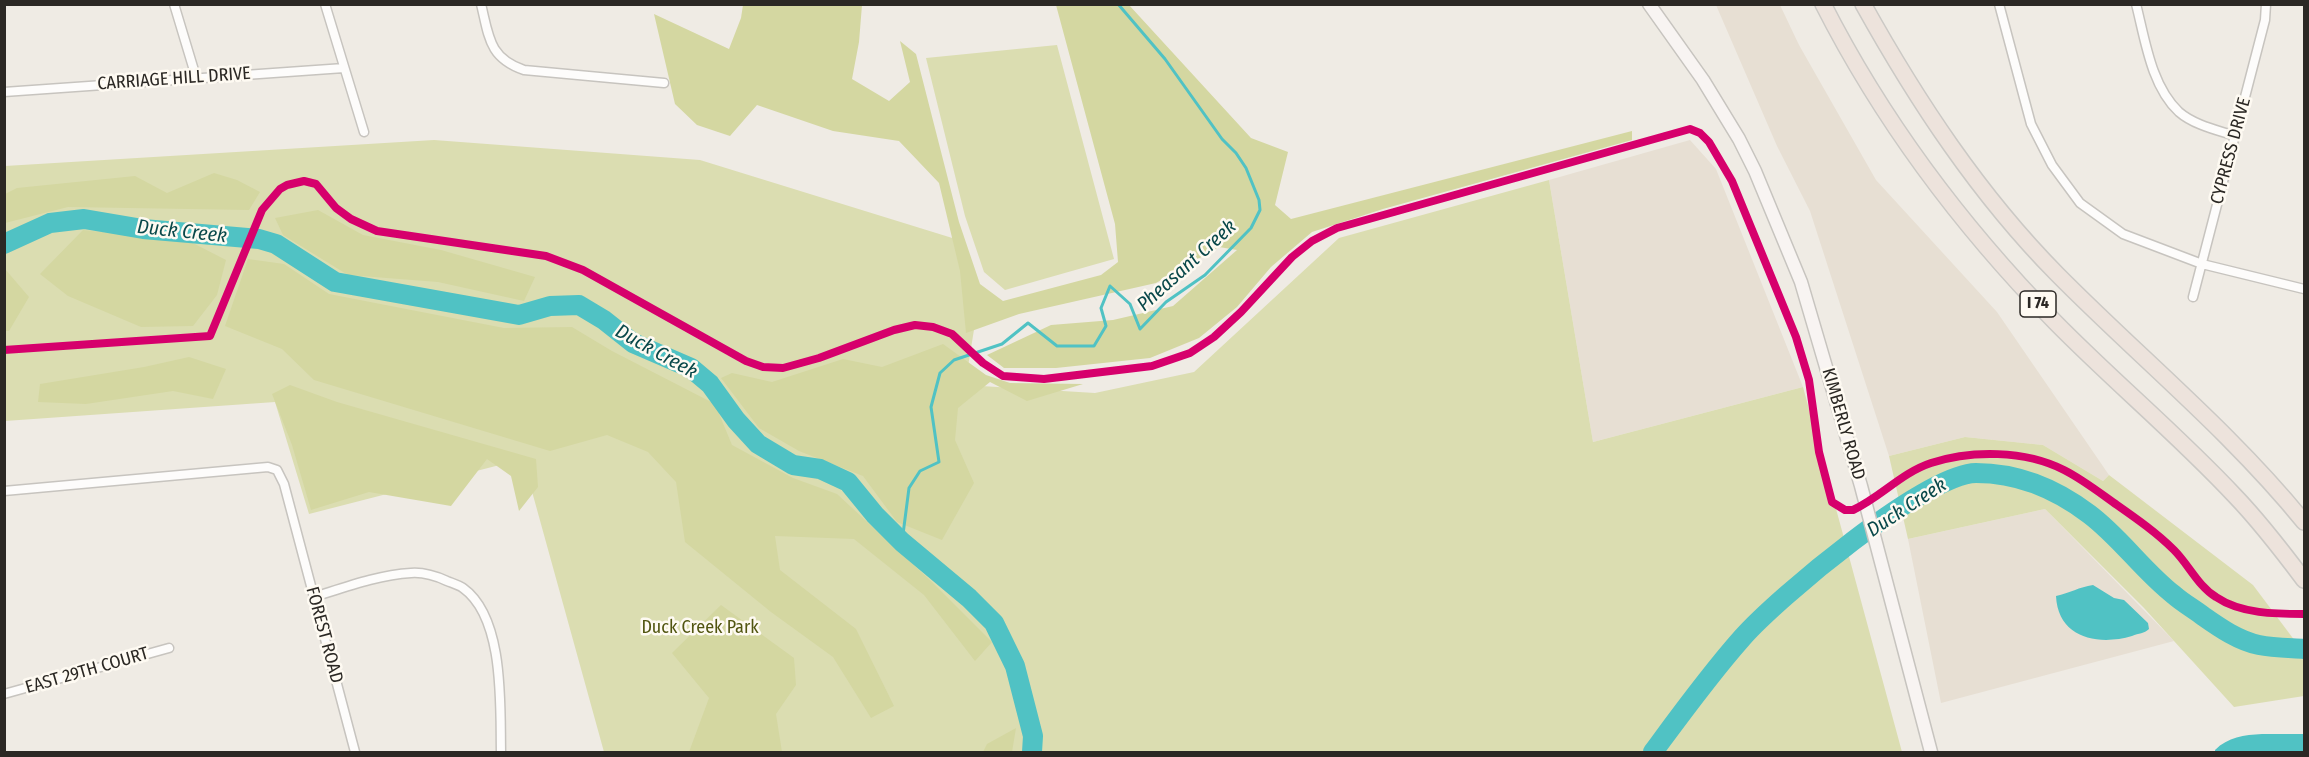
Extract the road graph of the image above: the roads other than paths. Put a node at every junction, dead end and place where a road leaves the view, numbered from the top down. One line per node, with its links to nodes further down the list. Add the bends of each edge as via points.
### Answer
1 (174, 4): 11 (street)
2 (325, 4): 10 (street)
3 (480, 4): 12 (street, via 492,46 510,65 524,70)
4 (1649, 4): 27 (main road, KIMBERLY ROAD, via 1704,80 1739,139 1801,282 1861,486)
5 (1823, 4): 21 (highway, I 74, via 1874,94 1934,183 1973,232 2057,324 2237,497)
6 (1863, 4): 20 (highway, I 74, via 1925,108 1998,207 2055,272 2236,445)
7 (1999, 4): 16 (street, via 2031,124 2052,165 2080,203 2123,234)
8 (2136, 4): 15 (street, via 2164,94 2180,113)
9 (2266, 4): 15 (street, CYPRESS DRIVE)
10 (344, 68): 11 (street, CARRIAGE HILL DRIVE); 14 (street)
11 (196, 77): 13 (street, CARRIAGE HILL DRIVE)
12 (664, 83)
13 (4, 92)
14 (364, 132)
15 (2235, 136): 16 (street, CYPRESS DRIVE)
16 (2202, 264): 17 (street); 18 (street, CYPRESS DRIVE)
17 (2304, 289)
18 (2193, 297)
19 (4, 491): 22 (street, FOREST ROAD, via 268,466 277,470 284,484)
20 (2304, 522)
21 (2300, 574)
22 (314, 597): 25 (street, FOREST ROAD); 26 (street, via 373,579 413,573 435,575 464,588 483,611 493,645 500,686)
23 (169, 648): 24 (street, EAST 29TH COURT)
24 (4, 694)
25 (355, 753)
26 (501, 753)
27 (1931, 753)

